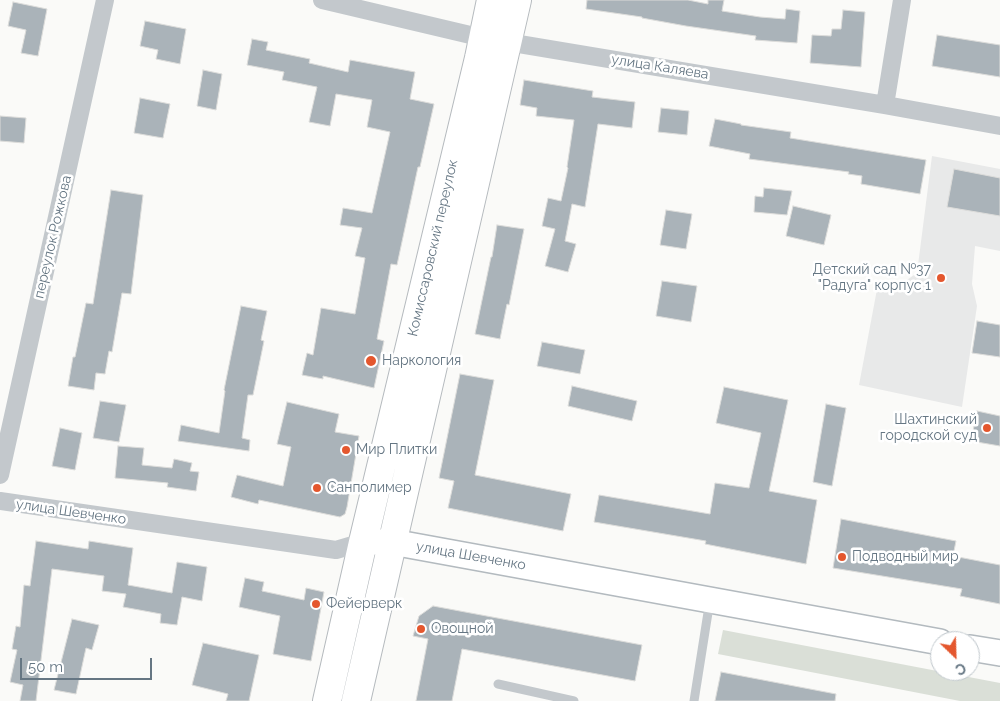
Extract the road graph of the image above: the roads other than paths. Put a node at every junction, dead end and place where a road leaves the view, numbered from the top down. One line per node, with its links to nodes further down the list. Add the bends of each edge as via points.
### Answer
1 (106, 0): 9 (street, переулок Рожкова)
2 (322, 0): 6 (street, улица Каляева)
3 (492, 0): 6 (main road, Комиссаровский переулок)
4 (517, 0): 6 (main road, Комиссаровский переулок)
5 (902, 0): 7 (street)
6 (496, 40): 7 (street, улица Каляева); 11 (main road, Комиссаровский переулок); 12 (main road, Комиссаровский переулок)
7 (885, 104): 8 (street, улица Каляева)
8 (1000, 126)
9 (0, 475)
10 (0, 501): 11 (street, улица Шевченко, via 336,550)
11 (363, 542): 12 (main road, улица Шевченко); 18 (main road, Комиссаровский переулок)
12 (392, 542): 13 (main road, улица Шевченко); 19 (main road, Комиссаровский переулок)
13 (710, 600): 14 (main road, улица Шевченко); 21 (lane)
14 (930, 640)
15 (980, 650): 16 (main road)
16 (1000, 654)
17 (498, 684): 20 (lane)
18 (327, 701)
19 (356, 701)
20 (574, 701)
21 (694, 701)

